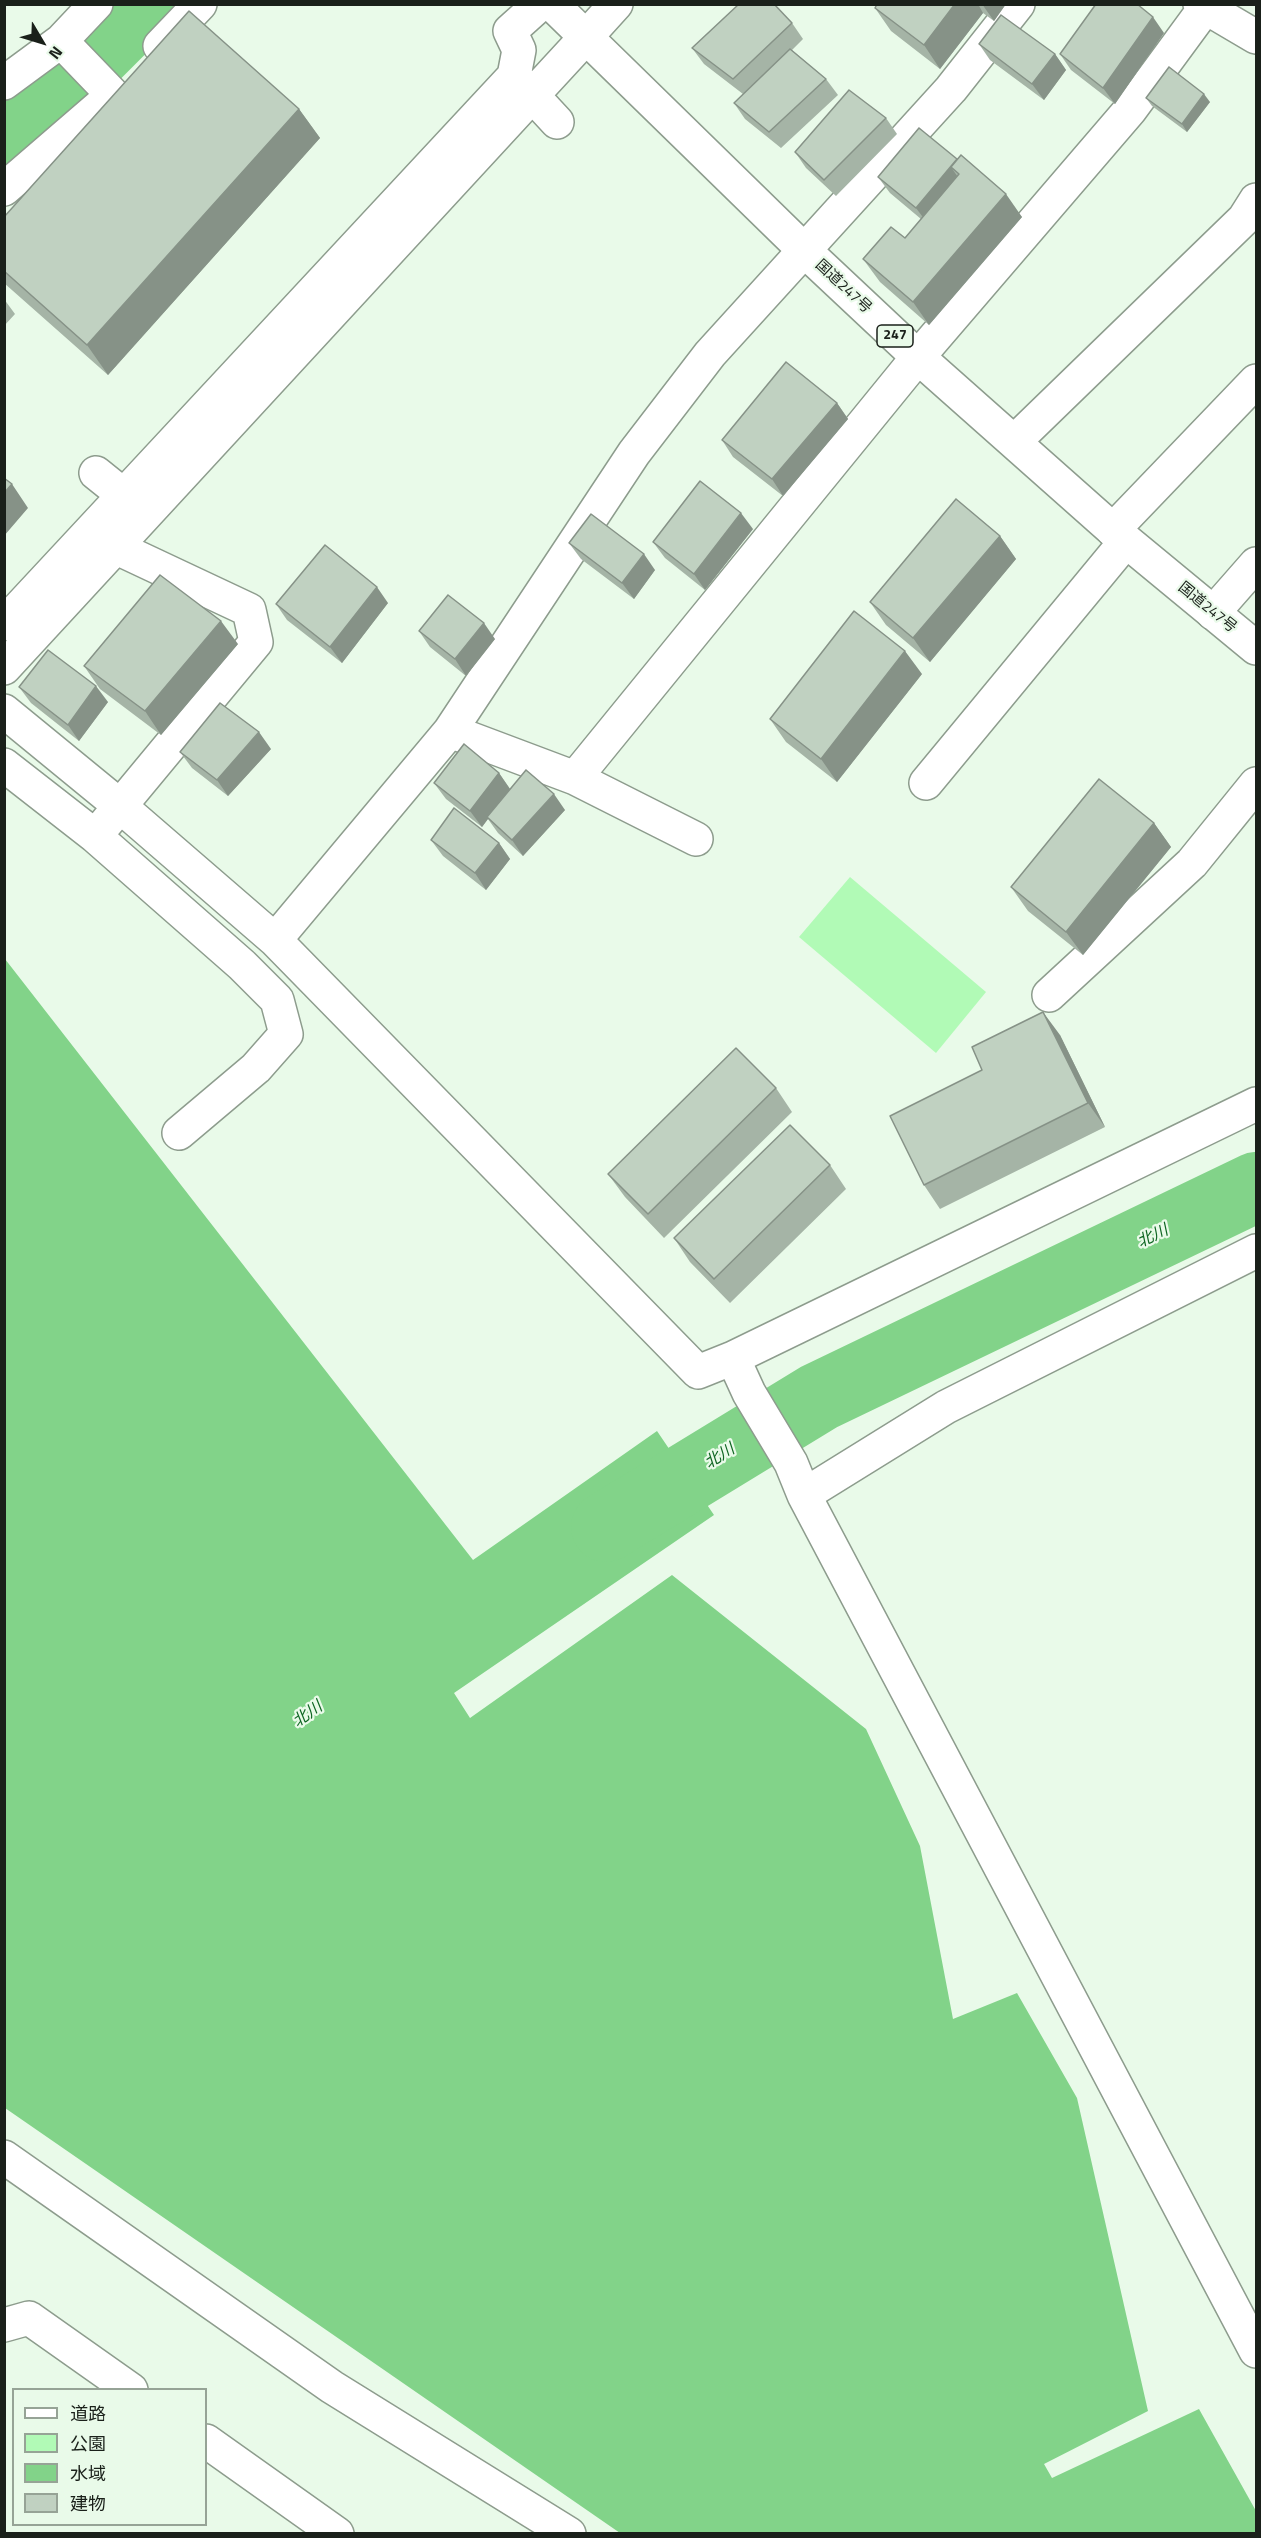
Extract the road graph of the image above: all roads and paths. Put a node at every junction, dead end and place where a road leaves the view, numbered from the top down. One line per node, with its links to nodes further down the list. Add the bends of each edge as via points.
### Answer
1 (96, 4): 10 (main road)
2 (201, 4): 13 (main road)
3 (540, 4): 12 (main road, via 510,31 519,50)
4 (552, 4): 8 (main road, 国道247号 / 247)
5 (616, 4): 8 (main road)
6 (1018, 4): 17 (main road, via 951,88)
7 (1203, 6): 9 (main road); 18 (main road, via 1130,110)
8 (586, 36): 12 (main road); 17 (main road, 国道247号 / 247)
9 (1257, 37)
10 (61, 41): 11 (main road); 13 (main road)
11 (4, 83)
12 (524, 86): 14 (main road); 22 (main road)
13 (113, 95): 15 (main road)
14 (557, 122)
15 (4, 189)
16 (1257, 200): 20 (main road, via 1244,219)
17 (805, 251): 18 (main road, 国道247号 / 247); 31 (main road, via 710,354 634,453)
18 (918, 357): 20 (main road, 国道247号 / 247); 33 (main road)
19 (1257, 381): 23 (main road)
20 (1015, 441): 23 (main road, 国道247号 / 247)
21 (96, 473): 22 (main road)
22 (135, 505): 24 (main road); 27 (main road)
23 (1119, 535): 26 (main road, 国道247号 / 247); 34 (main road)
24 (116, 547): 29 (main road); 36 (main road, via 249,610 256,642)
25 (1257, 564): 26 (main road)
26 (1213, 613): 28 (main road, 国道247号 / 247)
27 (4, 624)
28 (1257, 648)
29 (4, 668)
30 (4, 711): 36 (main road)
31 (450, 730): 33 (main road); 39 (main road)
32 (4, 765): 37 (main road)
33 (575, 778): 38 (main road)
34 (926, 783)
35 (1257, 784): 40 (main road, via 1192,863)
36 (120, 806): 37 (main road); 39 (main road)
37 (95, 836): 42 (main road, via 277,1000 286,1034 256,1068)
38 (696, 839)
39 (275, 940): 44 (main road, via 698,1372)
40 (1049, 995)
41 (1257, 1104): 44 (main road)
42 (179, 1133)
43 (1257, 1251): 45 (main road, via 946,1407)
44 (733, 1358): 45 (main road, via 791,1463)
45 (804, 1495): 48 (main road)
46 (4, 2157): 52 (main road, via 332,2387)
47 (4, 2325): 49 (main road, via 29,2318)
48 (1257, 2351)
49 (128, 2388)
50 (207, 2442): 51 (main road)
51 (337, 2534)
52 (569, 2534)

